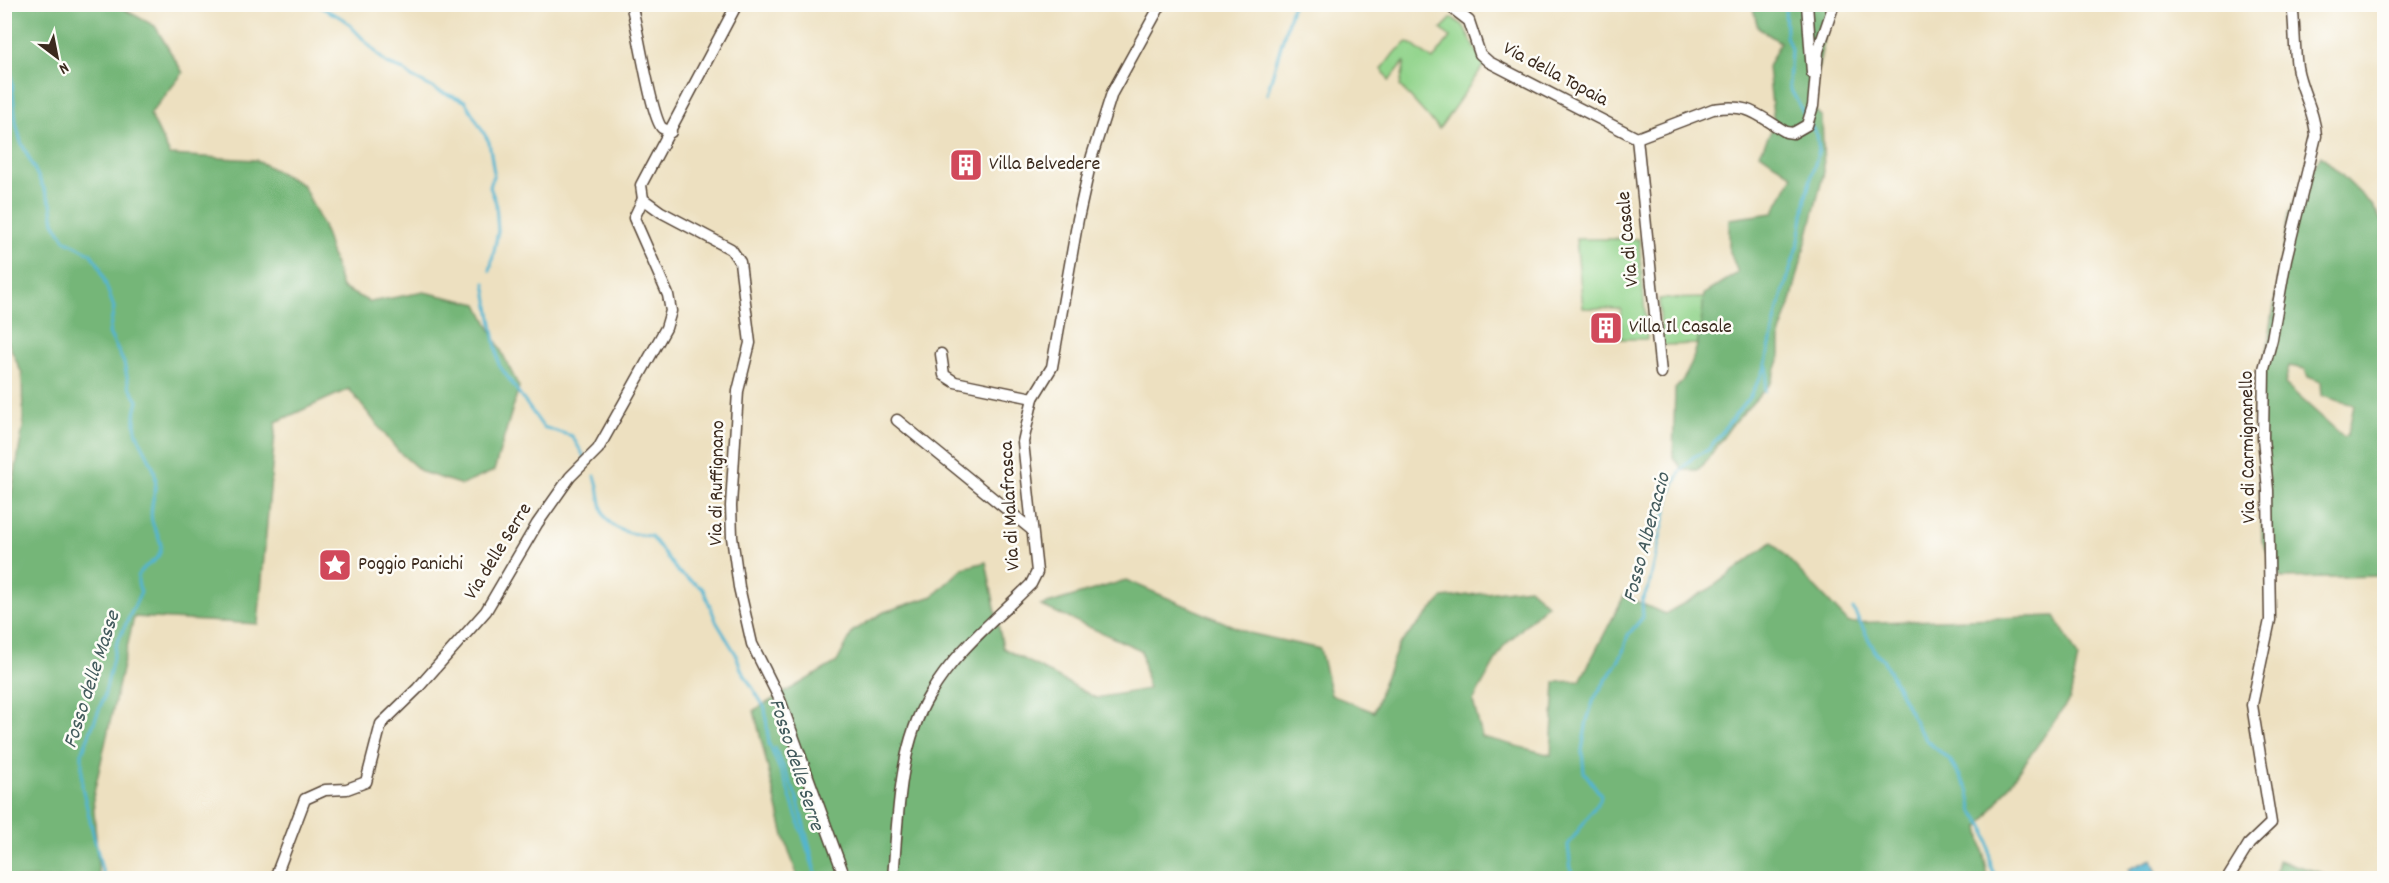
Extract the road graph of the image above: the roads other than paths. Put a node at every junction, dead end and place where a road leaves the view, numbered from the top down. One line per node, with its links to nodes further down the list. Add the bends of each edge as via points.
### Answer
1 (631, 4): 9 (street, via 655,116 662,128)
2 (737, 4): 9 (street)
3 (1161, 4): 14 (street, Via di Malafrasca, via 1112,93 1078,219 1052,367)
4 (1446, 4): 10 (street, Via della Topaia, via 1469,21 1480,54 1489,62)
5 (1807, 4): 8 (street)
6 (1834, 4): 8 (street, via 1818,51)
7 (2292, 4): 20 (street, Via di Carmignanello, via 2297,66 2315,120 2316,136 2264,369 2270,620 2252,705 2271,822 2249,843)
8 (1815, 87): 10 (street, via 1807,125 1792,133 1746,107 1726,107)
9 (671, 132): 11 (street, via 641,185)
10 (1638, 138): 13 (street, Via di Casale)
11 (643, 199): 17 (street, Via delle Serre, via 634,218 668,295 671,311 666,328 598,449 570,477 537,524 486,611 381,724 366,782 347,789 325,790 305,799); 18 (street, Via di Ruffignano, via 730,249 740,262 750,344 738,391 731,506 739,587 752,644 780,700)
12 (940, 354): 14 (street, via 944,375 956,382)
13 (1661, 373)
14 (1033, 398): 16 (street, Via di Malafrasca, via 1023,442)
15 (897, 420): 16 (street)
16 (1032, 530): 19 (street, Via di Malafrasca, via 1037,572 1030,584 948,668 928,696 918,720 899,798)
17 (275, 879)
18 (845, 879)
19 (893, 879)
20 (2228, 879)

